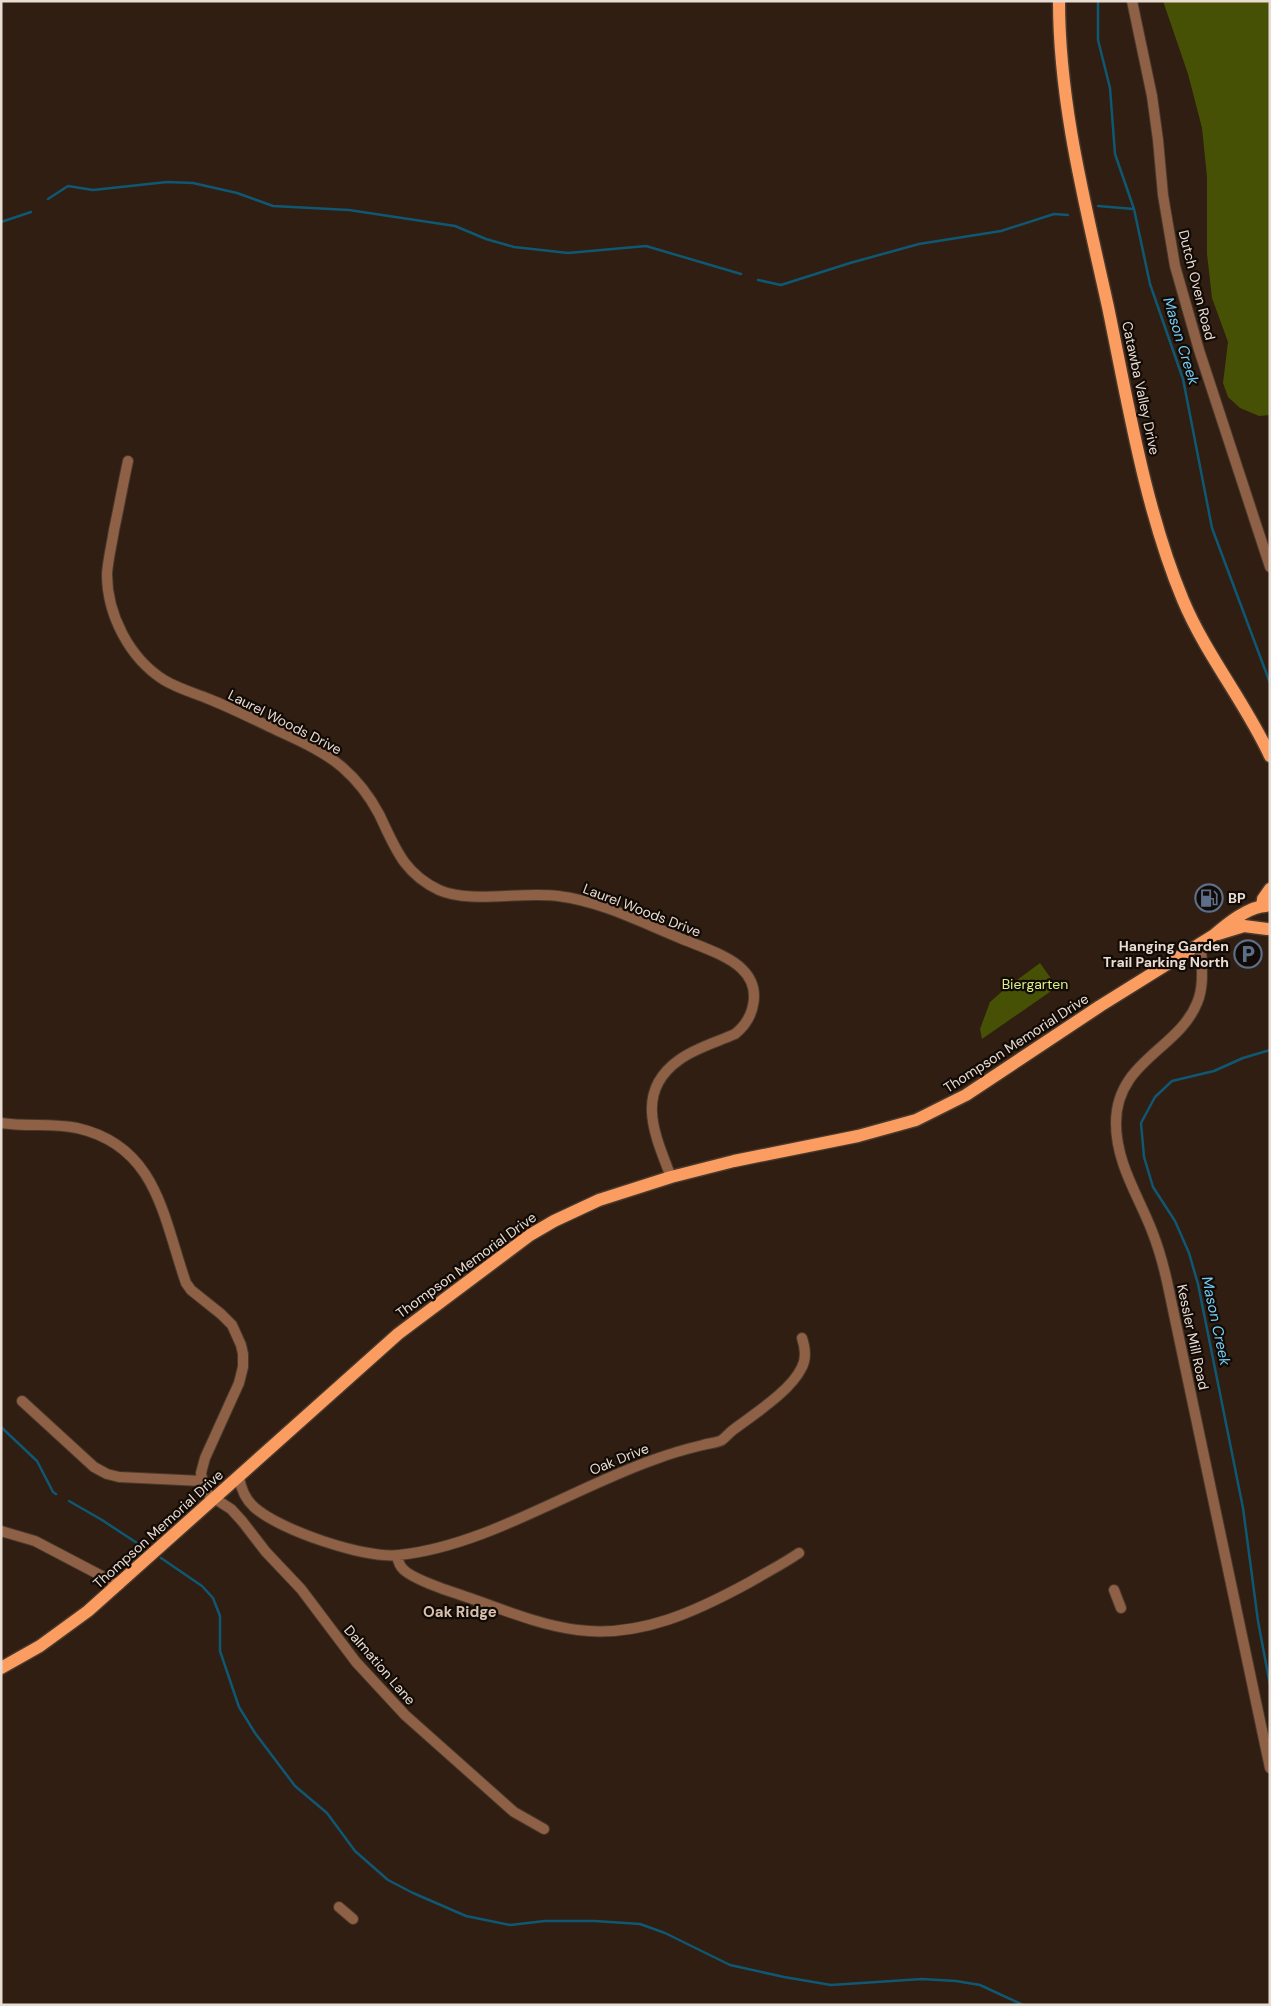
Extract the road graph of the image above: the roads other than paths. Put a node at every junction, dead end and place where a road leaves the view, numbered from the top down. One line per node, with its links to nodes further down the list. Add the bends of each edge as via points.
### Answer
1 (1059, 1): 5 (main road, Catawba Valley Drive, via 1061,58 1079,175 1157,524 1184,602 1204,643)
2 (1132, 1): 4 (street, Dutch Oven Road, via 1152,96 1175,266)
3 (128, 461): 12 (street, Laurel Woods Drive, via 108,562 108,590 123,635 155,673 334,760 370,799 400,858 422,880 440,890 463,896 541,894 584,901 697,945 734,962 748,975 754,1003 742,1028 680,1059 655,1089 652,1122)
4 (1270, 567)
5 (1270, 756)
6 (1270, 890): 7 (main road, via 1263,898)
7 (1266, 905): 8 (main road, via 1263,918); 9 (main road, Thompson Memorial Drive, via 1228,923)
8 (1268, 930): 9 (main road, Thompson Memorial Drive, via 1244,926)
9 (1214, 935): 10 (main road, Thompson Memorial Drive)
10 (1200, 943): 12 (main road, Thompson Memorial Drive, via 942,1108 889,1129); 25 (street, Kessler Mill Road, via 1201,991 1198,1002 1185,1022 1144,1060 1127,1084 1117,1110 1116,1138 1123,1166 1152,1231 1168,1286)
11 (1, 1123): 16 (street, via 75,1128 107,1138 124,1148 152,1184 186,1283 221,1314 236,1334 243,1354 240,1383 205,1458)
12 (671, 1177): 15 (main road, Thompson Memorial Drive, via 579,1208 530,1235 398,1334)
13 (802, 1338): 20 (street, Oak Drive, via 805,1360 794,1379 720,1441 645,1463 481,1534)
14 (22, 1401): 16 (street, via 107,1474 119,1478)
15 (239, 1477): 17 (main road, Thompson Memorial Drive); 20 (street, Oak Drive, via 246,1498 277,1522 364,1552)
16 (202, 1481): 17 (street, via 204,1489)
17 (214, 1500): 21 (main road, Thompson Memorial Drive); 26 (street, Dalmation Lane, via 231,1509 242,1521 301,1589 356,1662 405,1715 514,1812)
18 (1, 1531): 21 (street, via 35,1541)
19 (799, 1553): 20 (street, via 681,1616 626,1630 578,1630 444,1590 406,1572)
20 (397, 1556)
21 (119, 1585): 24 (main road, Thompson Memorial Drive, via 64,1630)
22 (1114, 1590): 23 (street)
23 (1121, 1608)
24 (1, 1668)
25 (1270, 1768)
26 (544, 1829)
27 (339, 1907): 28 (street)
28 (353, 1919)

